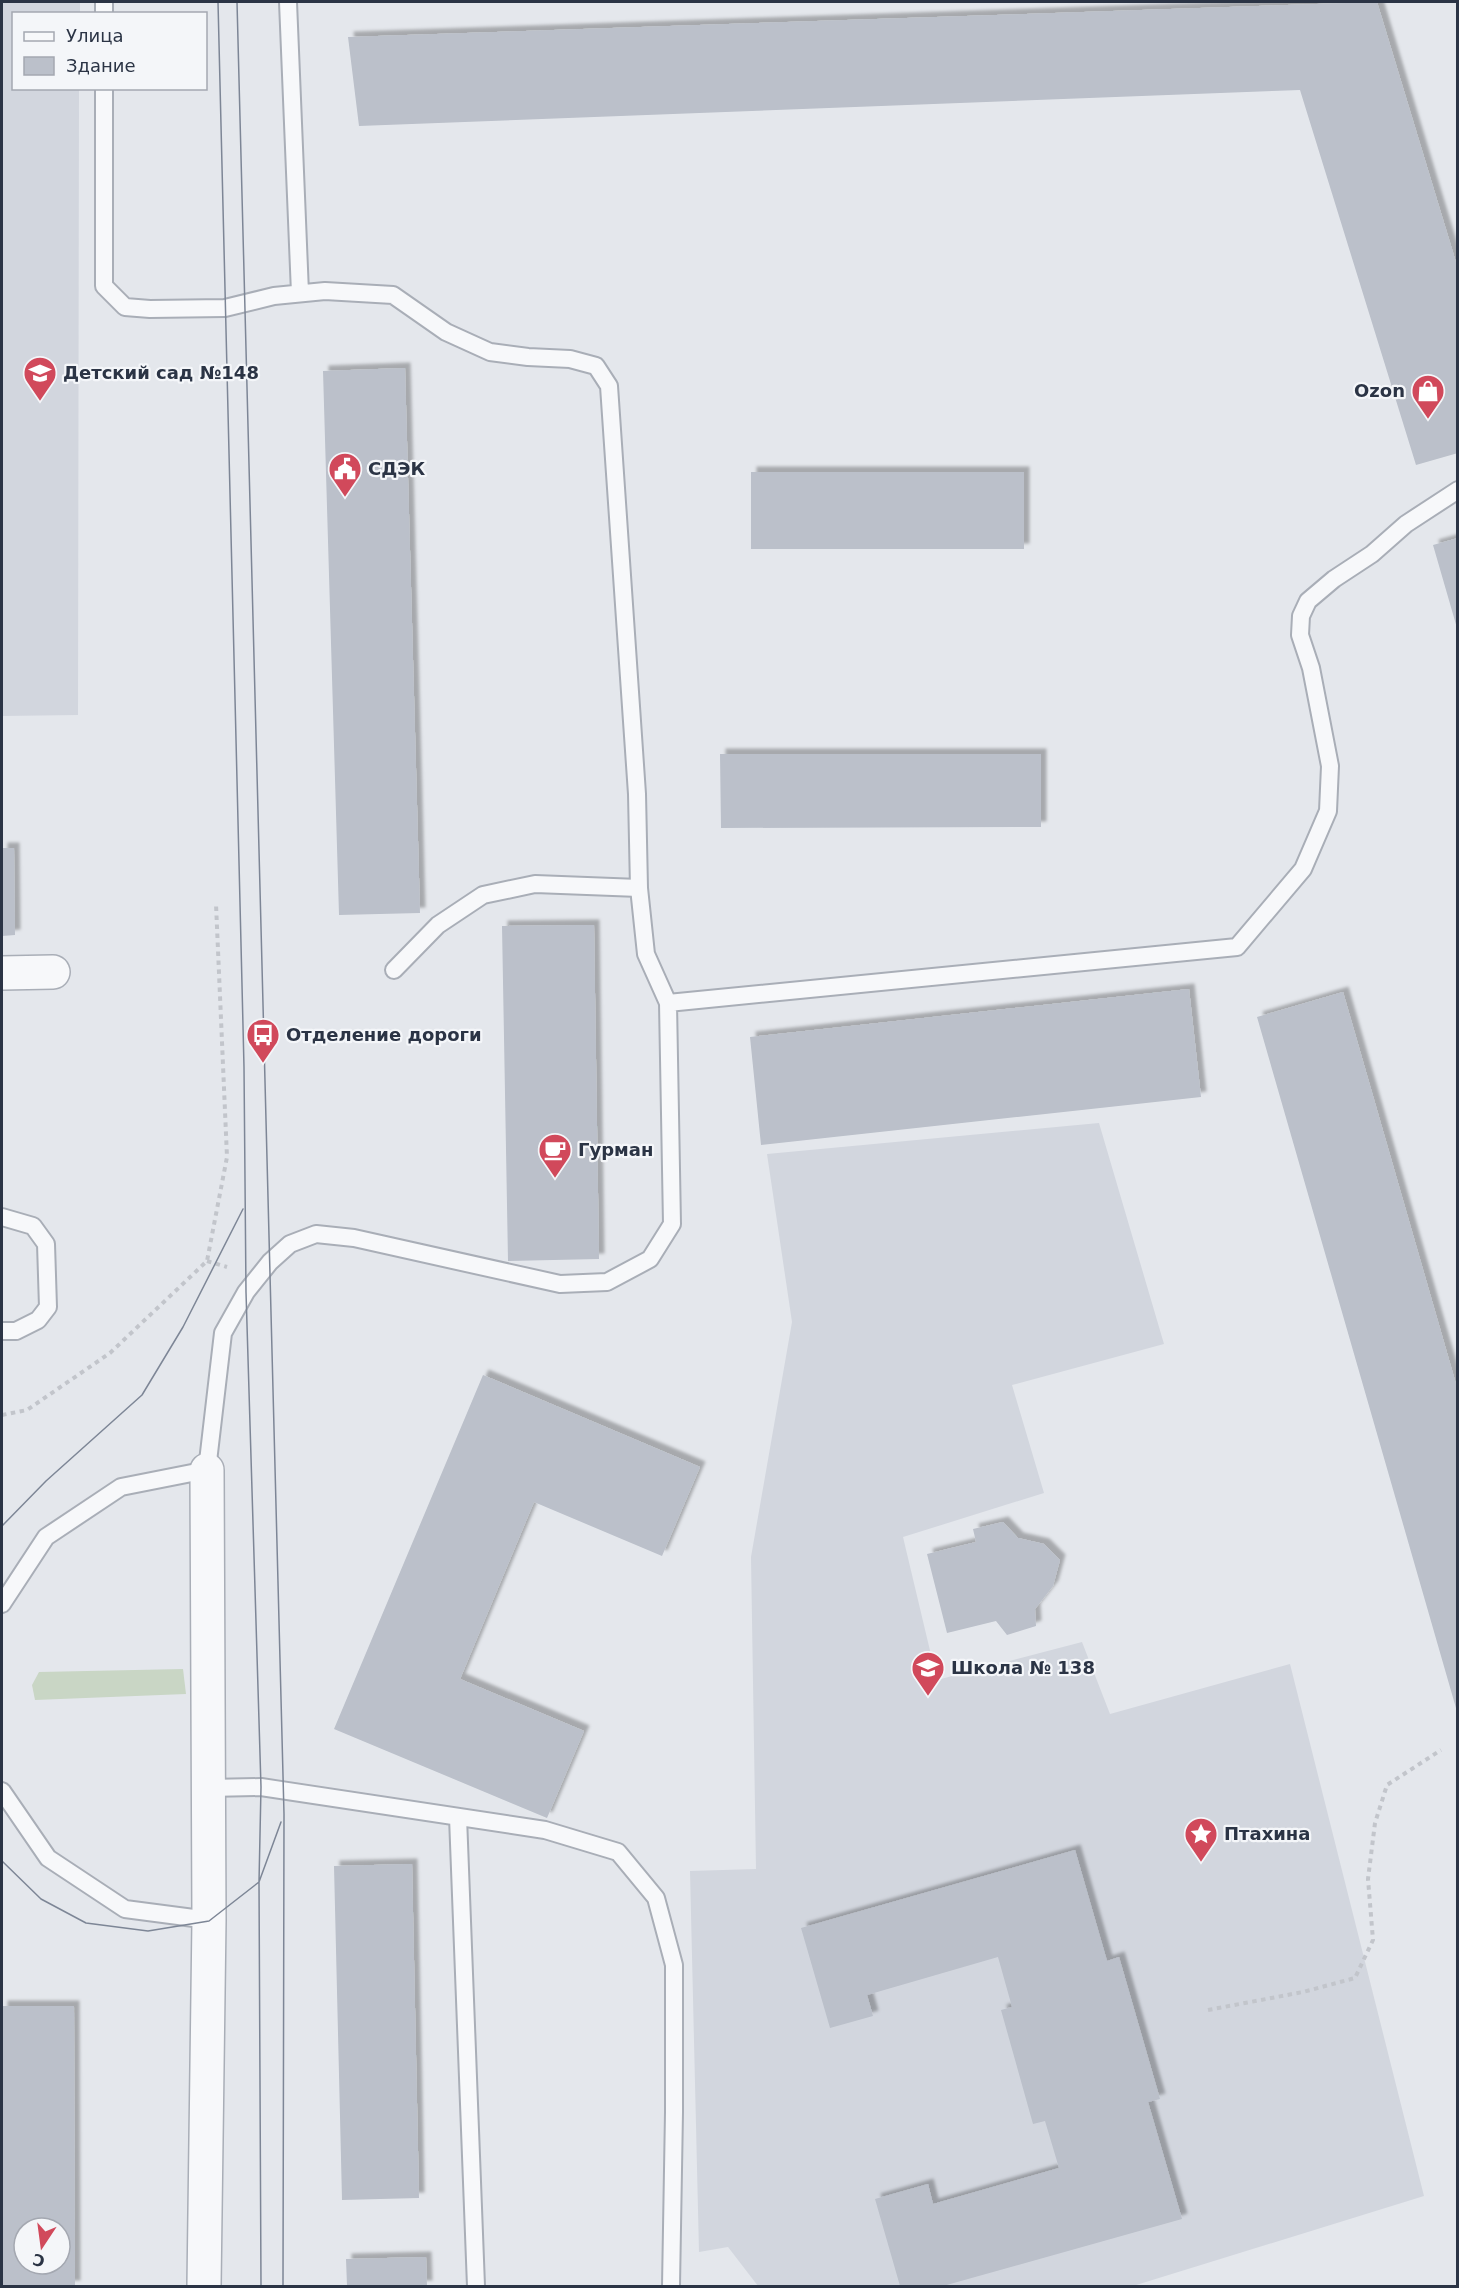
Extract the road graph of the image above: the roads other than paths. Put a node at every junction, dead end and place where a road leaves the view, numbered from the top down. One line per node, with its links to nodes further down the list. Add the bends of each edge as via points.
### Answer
1 (288, 2): 3 (lane)
2 (104, 90): 3 (lane, via 104,286 125,306 150,309 225,308)
3 (300, 293): 5 (lane, via 393,295 446,332 490,352 570,359 596,366 609,386 638,794)
4 (1458, 490): 9 (lane, via 1406,524 1308,601 1301,616 1300,635 1311,668 1330,766 1328,811 1303,869 1237,947)
5 (639, 888): 6 (lane, via 535,884 483,895 438,926); 9 (lane, via 646,954)
6 (394, 970)
7 (53, 972): 8 (street)
8 (2, 973)
9 (668, 1003): 12 (lane, via 672,1224 650,1259 607,1282 560,1284 354,1238 316,1234 290,1244 246,1292 223,1333)
10 (2, 1217): 11 (lane, via 33,1226 46,1244 48,1307 38,1320 16,1331)
11 (2, 1331)
12 (207, 1470): 13 (lane, via 122,1487 46,1537); 14 (street)
13 (2, 1604)
14 (208, 1788): 16 (lane, via 261,1787); 17 (street)
15 (2, 1791): 17 (lane, via 48,1858 125,1909)
16 (458, 1817): 19 (lane); 20 (lane, via 545,1830 618,1852 656,1898 674,1965)
17 (209, 1920): 18 (street)
18 (204, 2286)
19 (477, 2286)
20 (670, 2286)

